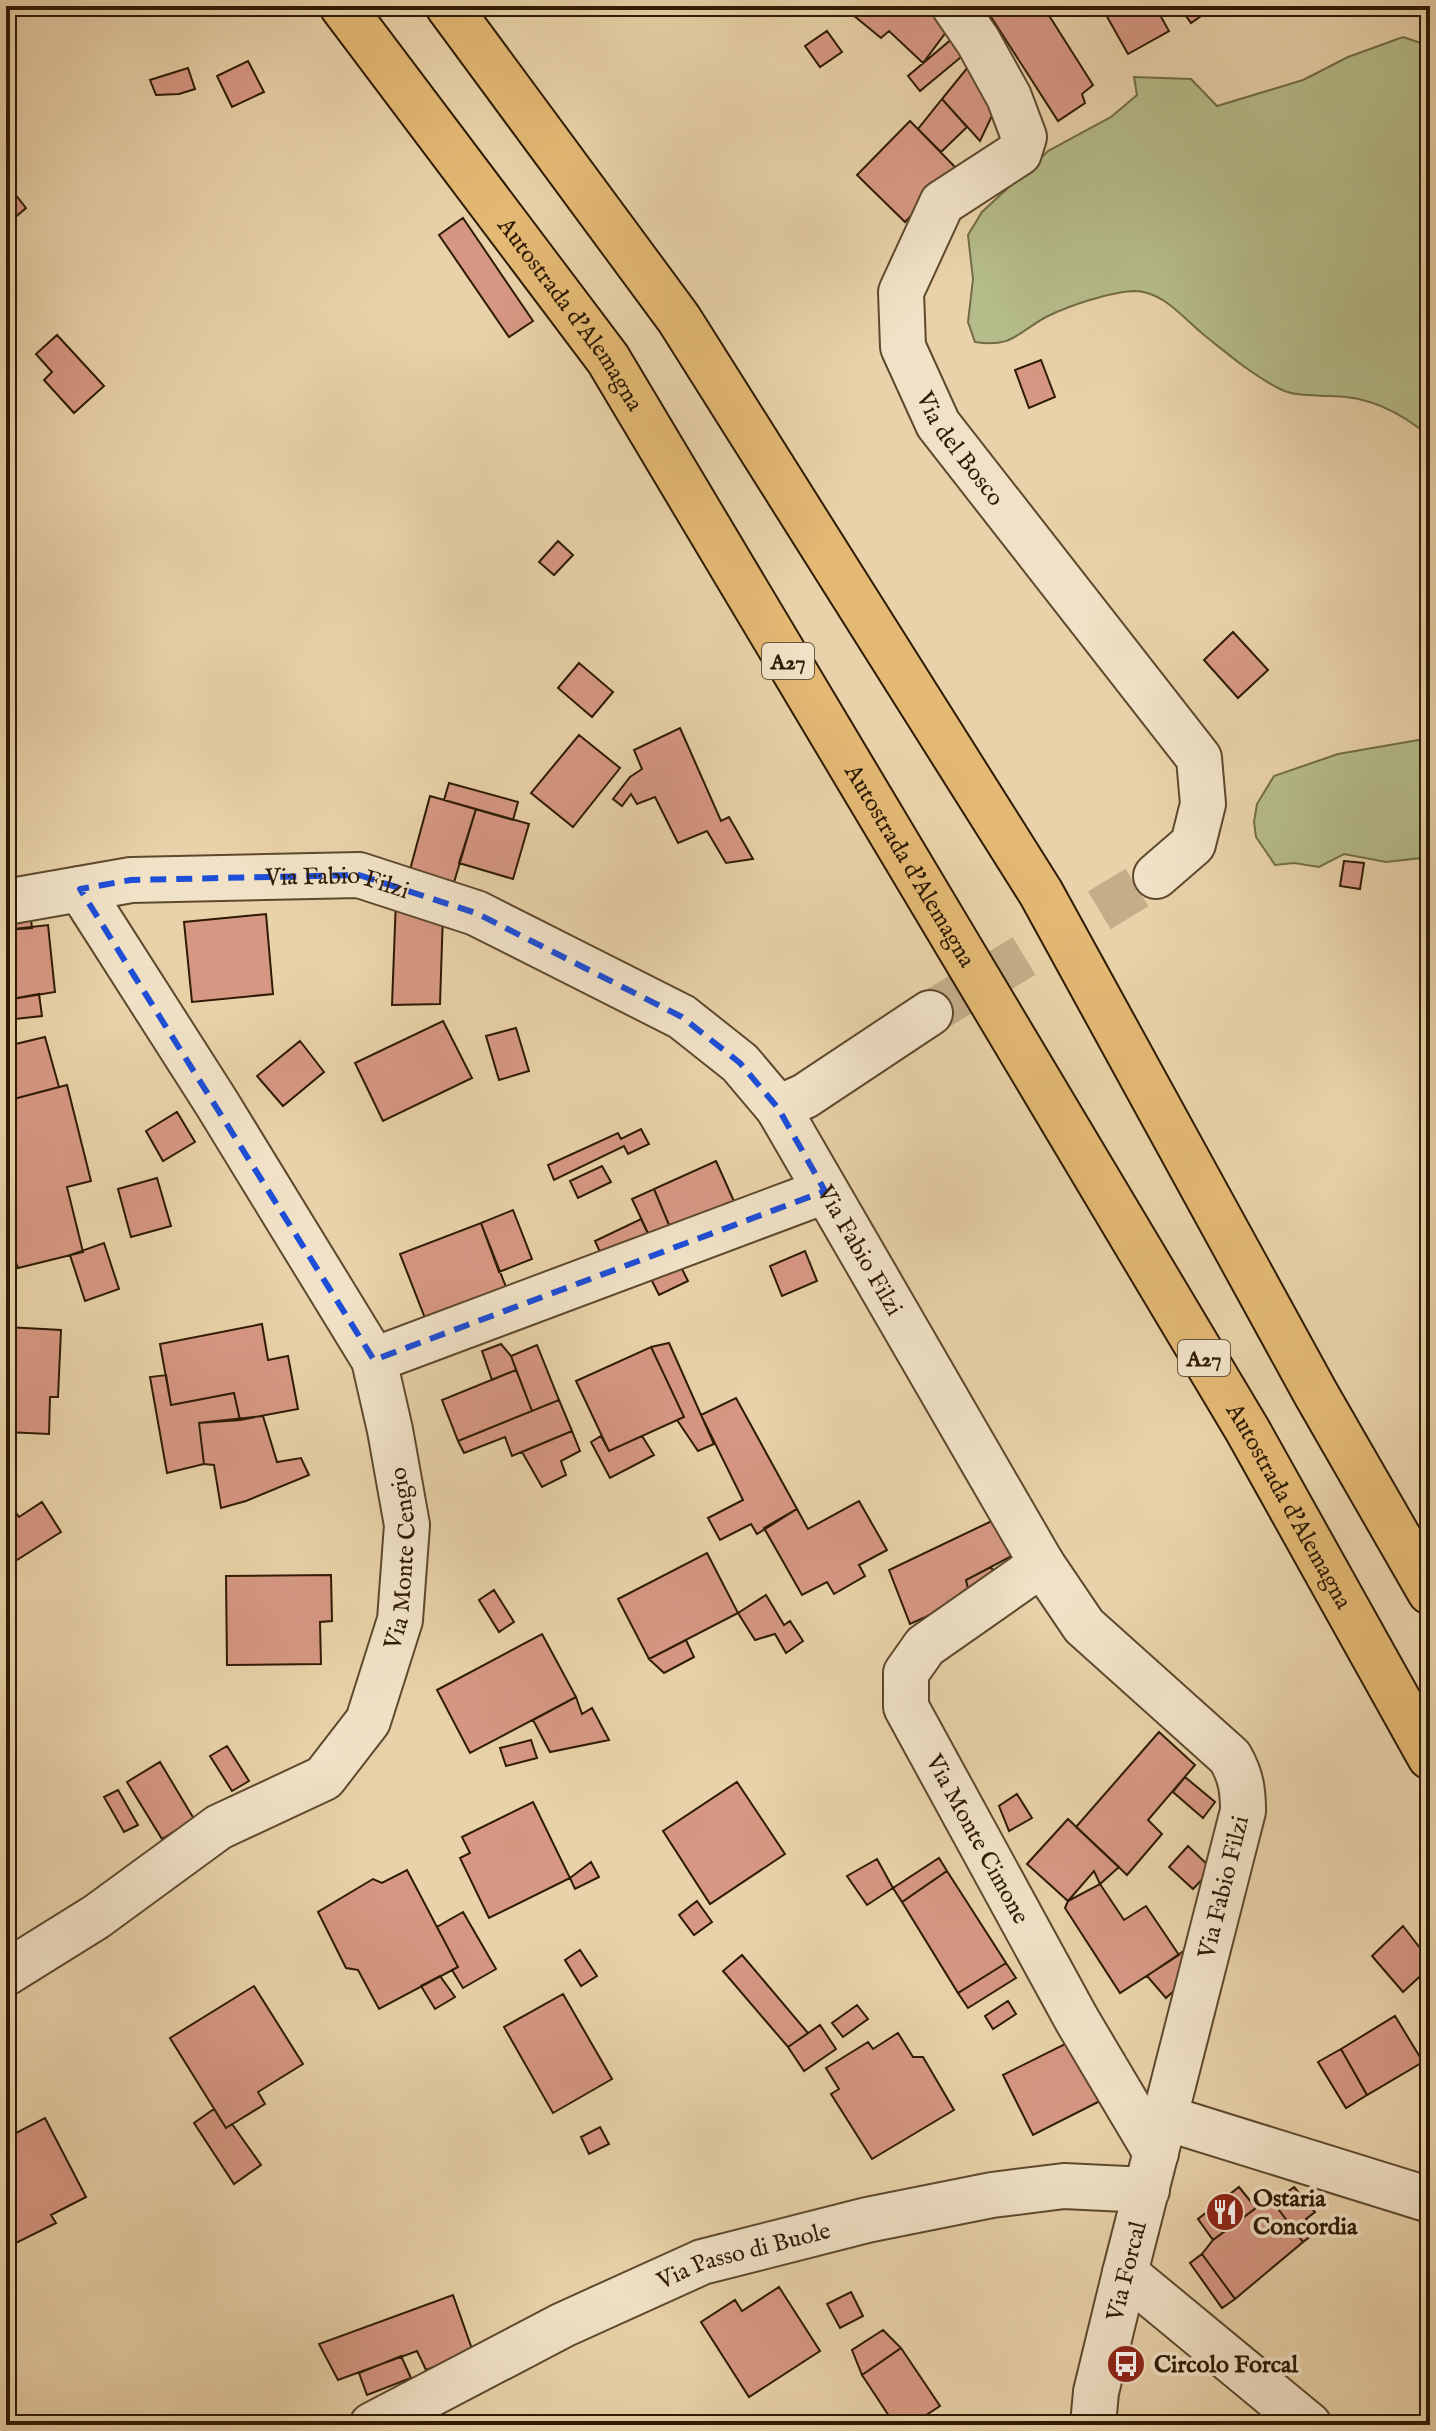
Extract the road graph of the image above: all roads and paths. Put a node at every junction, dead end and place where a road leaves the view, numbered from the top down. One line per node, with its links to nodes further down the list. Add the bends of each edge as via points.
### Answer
1 (342, 6): 13 (highway, Autostrada d'Alemagna / A27, via 608,359 1248,1431)
2 (448, 6): 12 (highway, via 679,319 1041,893)
3 (954, 6): 4 (street, Via del Bosco, via 1009,97 1024,137 1019,153 942,203 901,292 903,347 938,424 1199,758 1203,804 1193,844)
4 (1156, 876)
5 (80, 889): 6 (street, Via Fabio Filzi); 8 (street, Via Fabio Filzi, via 131,880 359,875 476,913 682,1017 740,1063); 10 (street, Via Monte Cengio)
6 (6, 902)
7 (930, 1013): 8 (street, via 805,1096)
8 (778, 1108): 9 (street, Via Fabio Filzi)
9 (825, 1191): 10 (street); 11 (street, Via Fabio Filzi)
10 (374, 1360): 14 (street, Via Monte Cengio, via 407,1525 400,1620 368,1721 324,1778 219,1827 96,1917)
11 (1042, 1564): 15 (street, Via Fabio Filzi, via 1084,1626 1230,1757 1243,1788 1243,1811); 15 (street, Via Monte Cimone, via 925,1646 906,1673 906,1707)
12 (1430, 1592)
13 (1430, 1757)
14 (6, 1973)
15 (1156, 2154): 16 (street, Via Passo di Buole); 17 (street, Via Forcal); 18 (street, Via Passo di Buole, via 1064,2186 867,2220 702,2262 563,2325)
16 (1430, 2200)
17 (1125, 2273): 19 (street, Via Forcal); 20 (street)
18 (372, 2425)
19 (1093, 2425)
20 (1309, 2425)

